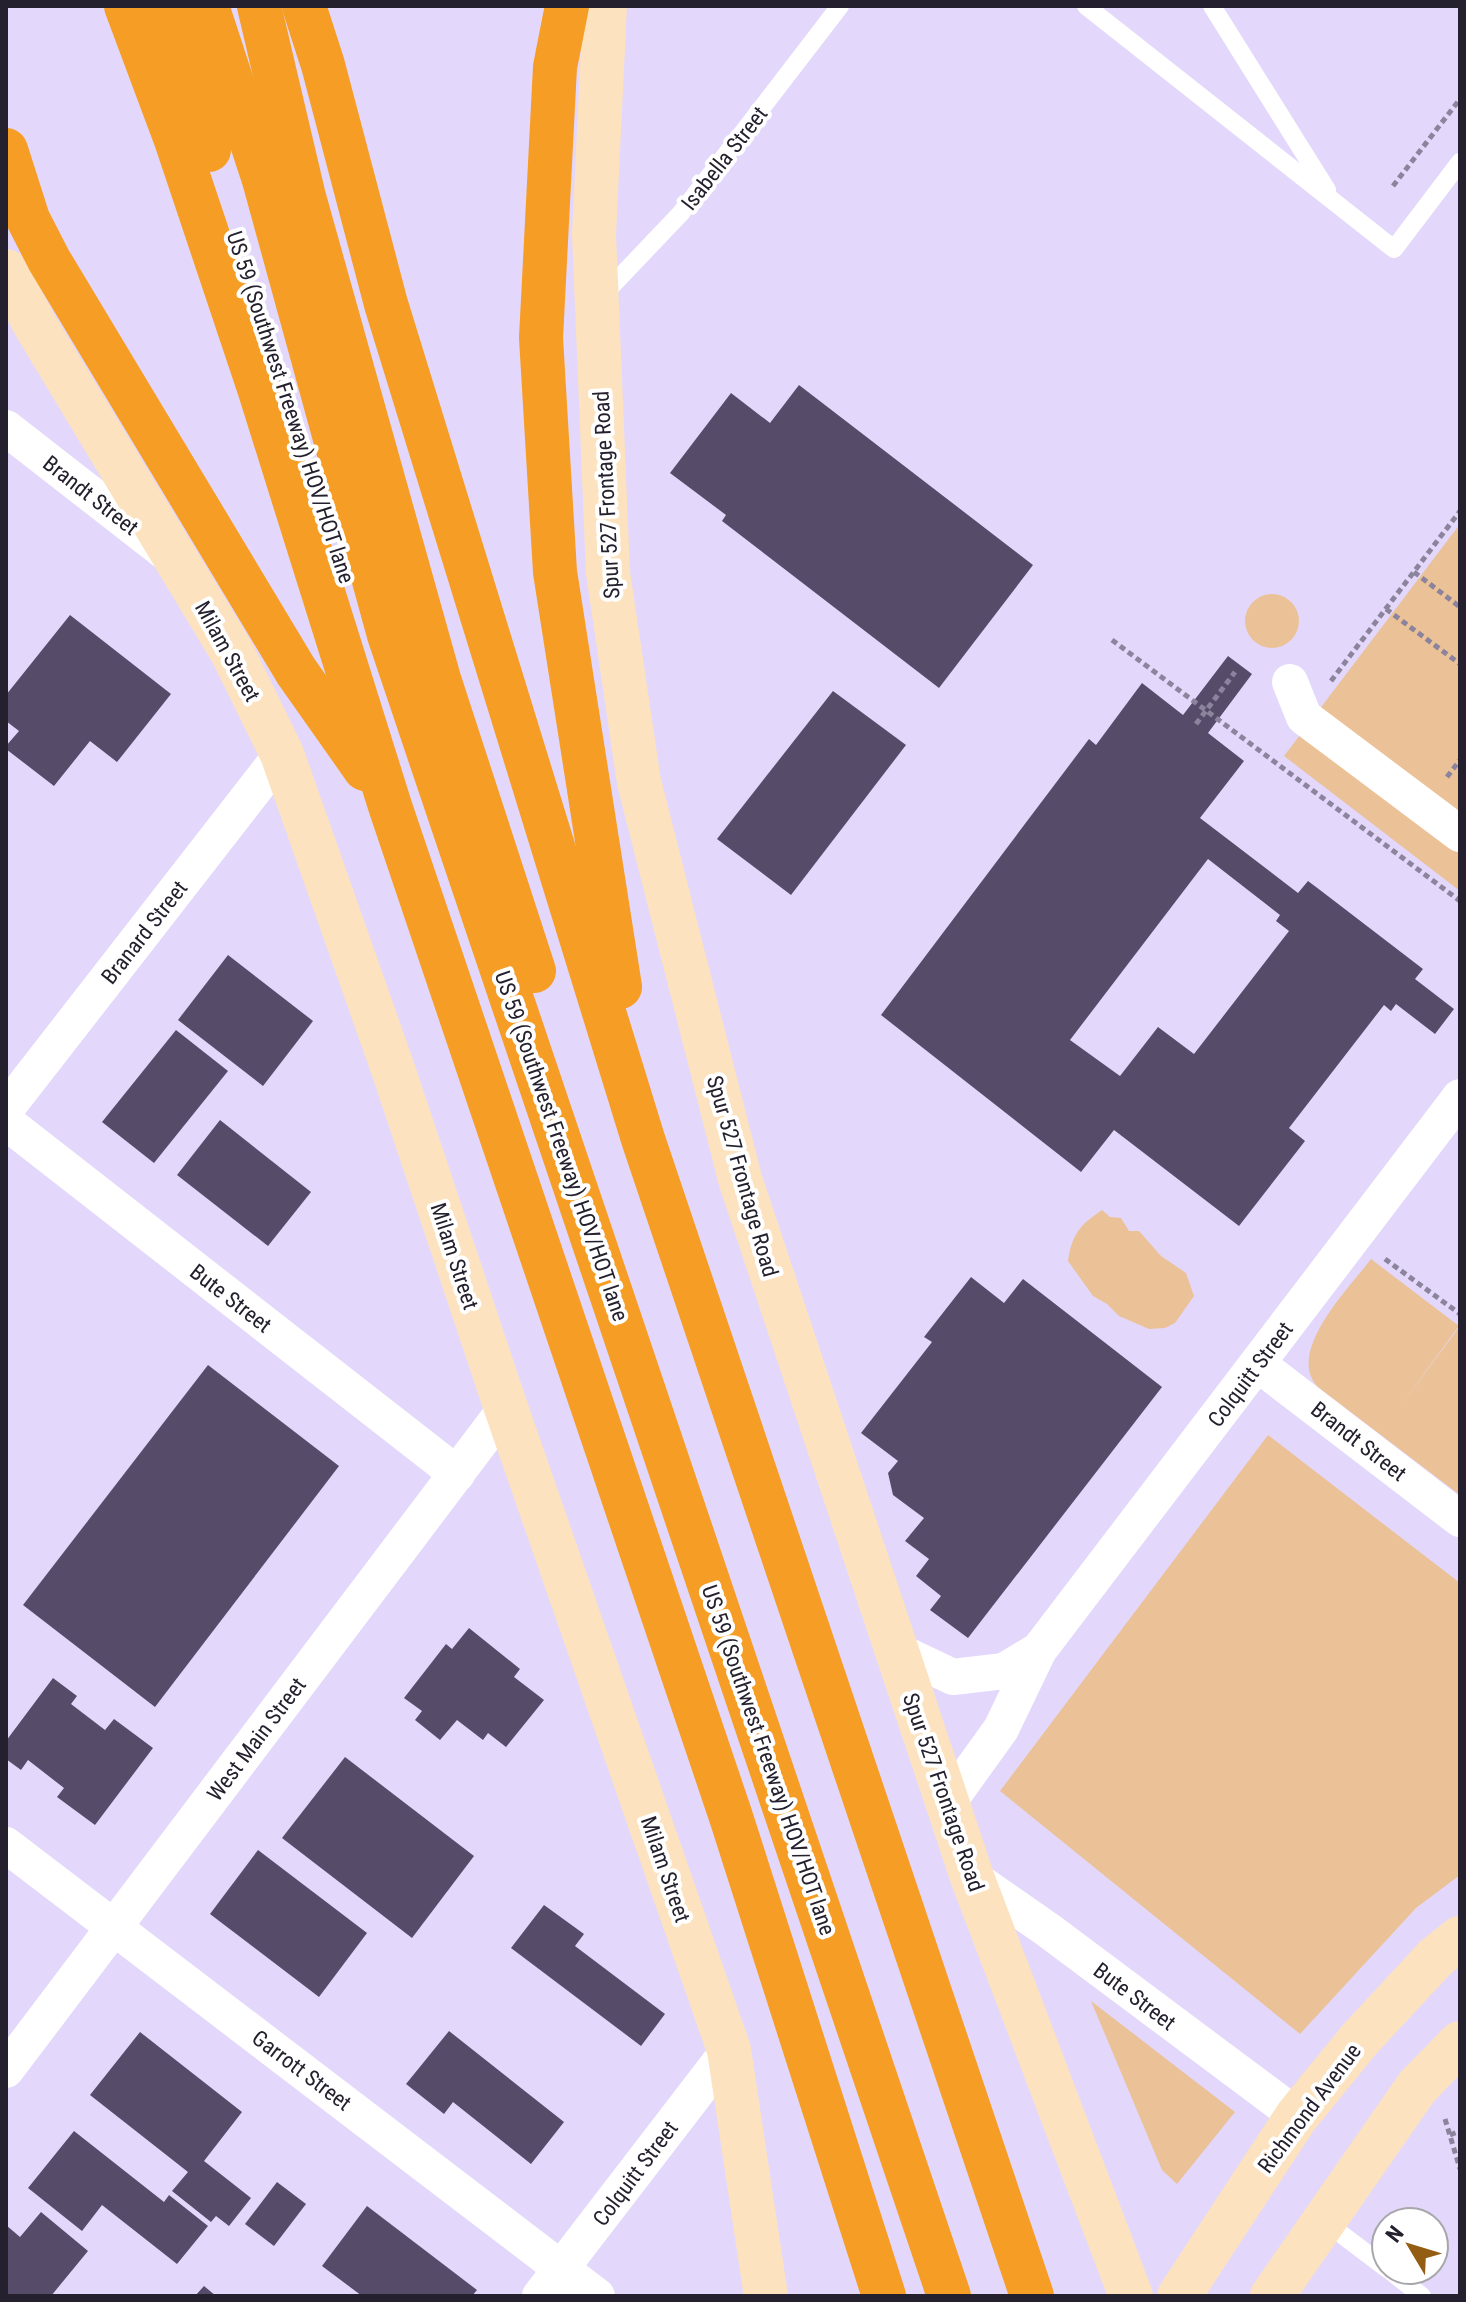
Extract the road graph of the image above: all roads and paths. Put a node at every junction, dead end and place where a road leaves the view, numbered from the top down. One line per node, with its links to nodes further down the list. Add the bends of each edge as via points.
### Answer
1 (126, 6): 33 (highway, via 249,359)
2 (163, 6): 24 (highway, US 59 (Southwest Freeway) HOV/HOT lane, via 340,576)
3 (207, 6): 24 (highway, via 264,180)
4 (259, 6): 46 (highway, via 304,197 439,679 529,954)
5 (304, 6): 39 (highway, via 386,304)
6 (567, 6): 39 (highway, via 555,67 541,338 555,572)
7 (605, 6): 17 (main road, Spur 527 Frontage Road, via 594,234)
8 (840, 6): 17 (lane, Isabella Street, via 681,213)
9 (1086, 6): 15 (lane)
10 (1212, 6): 15 (lane)
11 (1460, 99): 14 (path)
12 (6, 150): 33 (highway, via 28,219 49,260 296,671)
13 (1460, 162): 15 (lane, via 1394,249)
14 (1393, 186)
15 (1335, 202)
16 (6, 271): 20 (main road, Milam Street)
17 (597, 302): 47 (main road, Spur 527 Frontage Road, via 608,573 639,782 740,1179)
18 (6, 428): 20 (street, Brandt Street)
19 (1460, 511): 21 (path)
20 (176, 561): 32 (main road, Milam Street, via 233,654)
21 (1414, 572): 22 (path); 23 (path)
22 (1460, 607)
23 (1386, 609): 26 (path); 30 (path)
24 (389, 635): 46 (highway, US 59 (Southwest Freeway) HOV/HOT lane)
25 (1112, 640): 29 (path)
26 (1460, 664)
27 (1235, 672): 29 (path)
28 (1290, 682): 30 (street)
29 (1206, 710): 31 (path); 35 (path)
30 (1304, 717): 34 (street)
31 (1196, 724)
32 (282, 754): 37 (street, Branard Street); 43 (main road, Milam Street)
33 (390, 806): 67 (highway, via 731,1817)
34 (1460, 834)
35 (1460, 901)
36 (1460, 1097): 42 (street, Colquitt Street)
37 (6, 1109)
38 (6, 1122): 44 (street, Bute Street)
39 (643, 1139): 69 (highway)
40 (1381, 1256): 41 (path)
41 (1460, 1314)
42 (1258, 1364): 45 (street, Brandt Street); 48 (street, Colquitt Street)
43 (506, 1408): 44 (street, West Main Street); 55 (main road, Milam Street)
44 (457, 1474): 52 (street, West Main Street)
45 (1460, 1519)
46 (730, 1645): 68 (highway, US 59 (Southwest Freeway) HOV/HOT lane)
47 (896, 1650): 48 (street, Colquitt Street, via 953,1677 1004,1671); 49 (main road, Spur 527 Frontage Road)
48 (1039, 1650): 49 (street, Colquitt Street, via 1001,1729)
49 (947, 1804): 51 (main road, Spur 527 Frontage Road)
50 (6, 1845): 52 (street, Garrott Street)
51 (972, 1877): 58 (street, Bute Street); 70 (main road, Spur 527 Frontage Road)
52 (114, 1927): 56 (street, West Main Street); 64 (street, Garrott Street)
53 (1460, 1938): 58 (main road, Richmond Avenue, via 1359,2040)
54 (1460, 2043): 62 (main road, via 1417,2087)
55 (729, 2050): 64 (street, Colquitt Street); 66 (main road, Milam Street)
56 (6, 2070)
57 (1441, 2107): 60 (path)
58 (1297, 2116): 71 (main road, Richmond Avenue)
59 (1460, 2131): 60 (path)
60 (1450, 2135): 61 (path)
61 (1460, 2169)
62 (1324, 2221): 63 (lane); 72 (main road)
63 (1370, 2256)
64 (551, 2282): 65 (street, Garrott Street)
65 (597, 2296)
66 (766, 2296)
67 (884, 2296)
68 (949, 2296)
69 (1032, 2296)
70 (1131, 2296)
71 (1179, 2296)
72 (1272, 2296)

